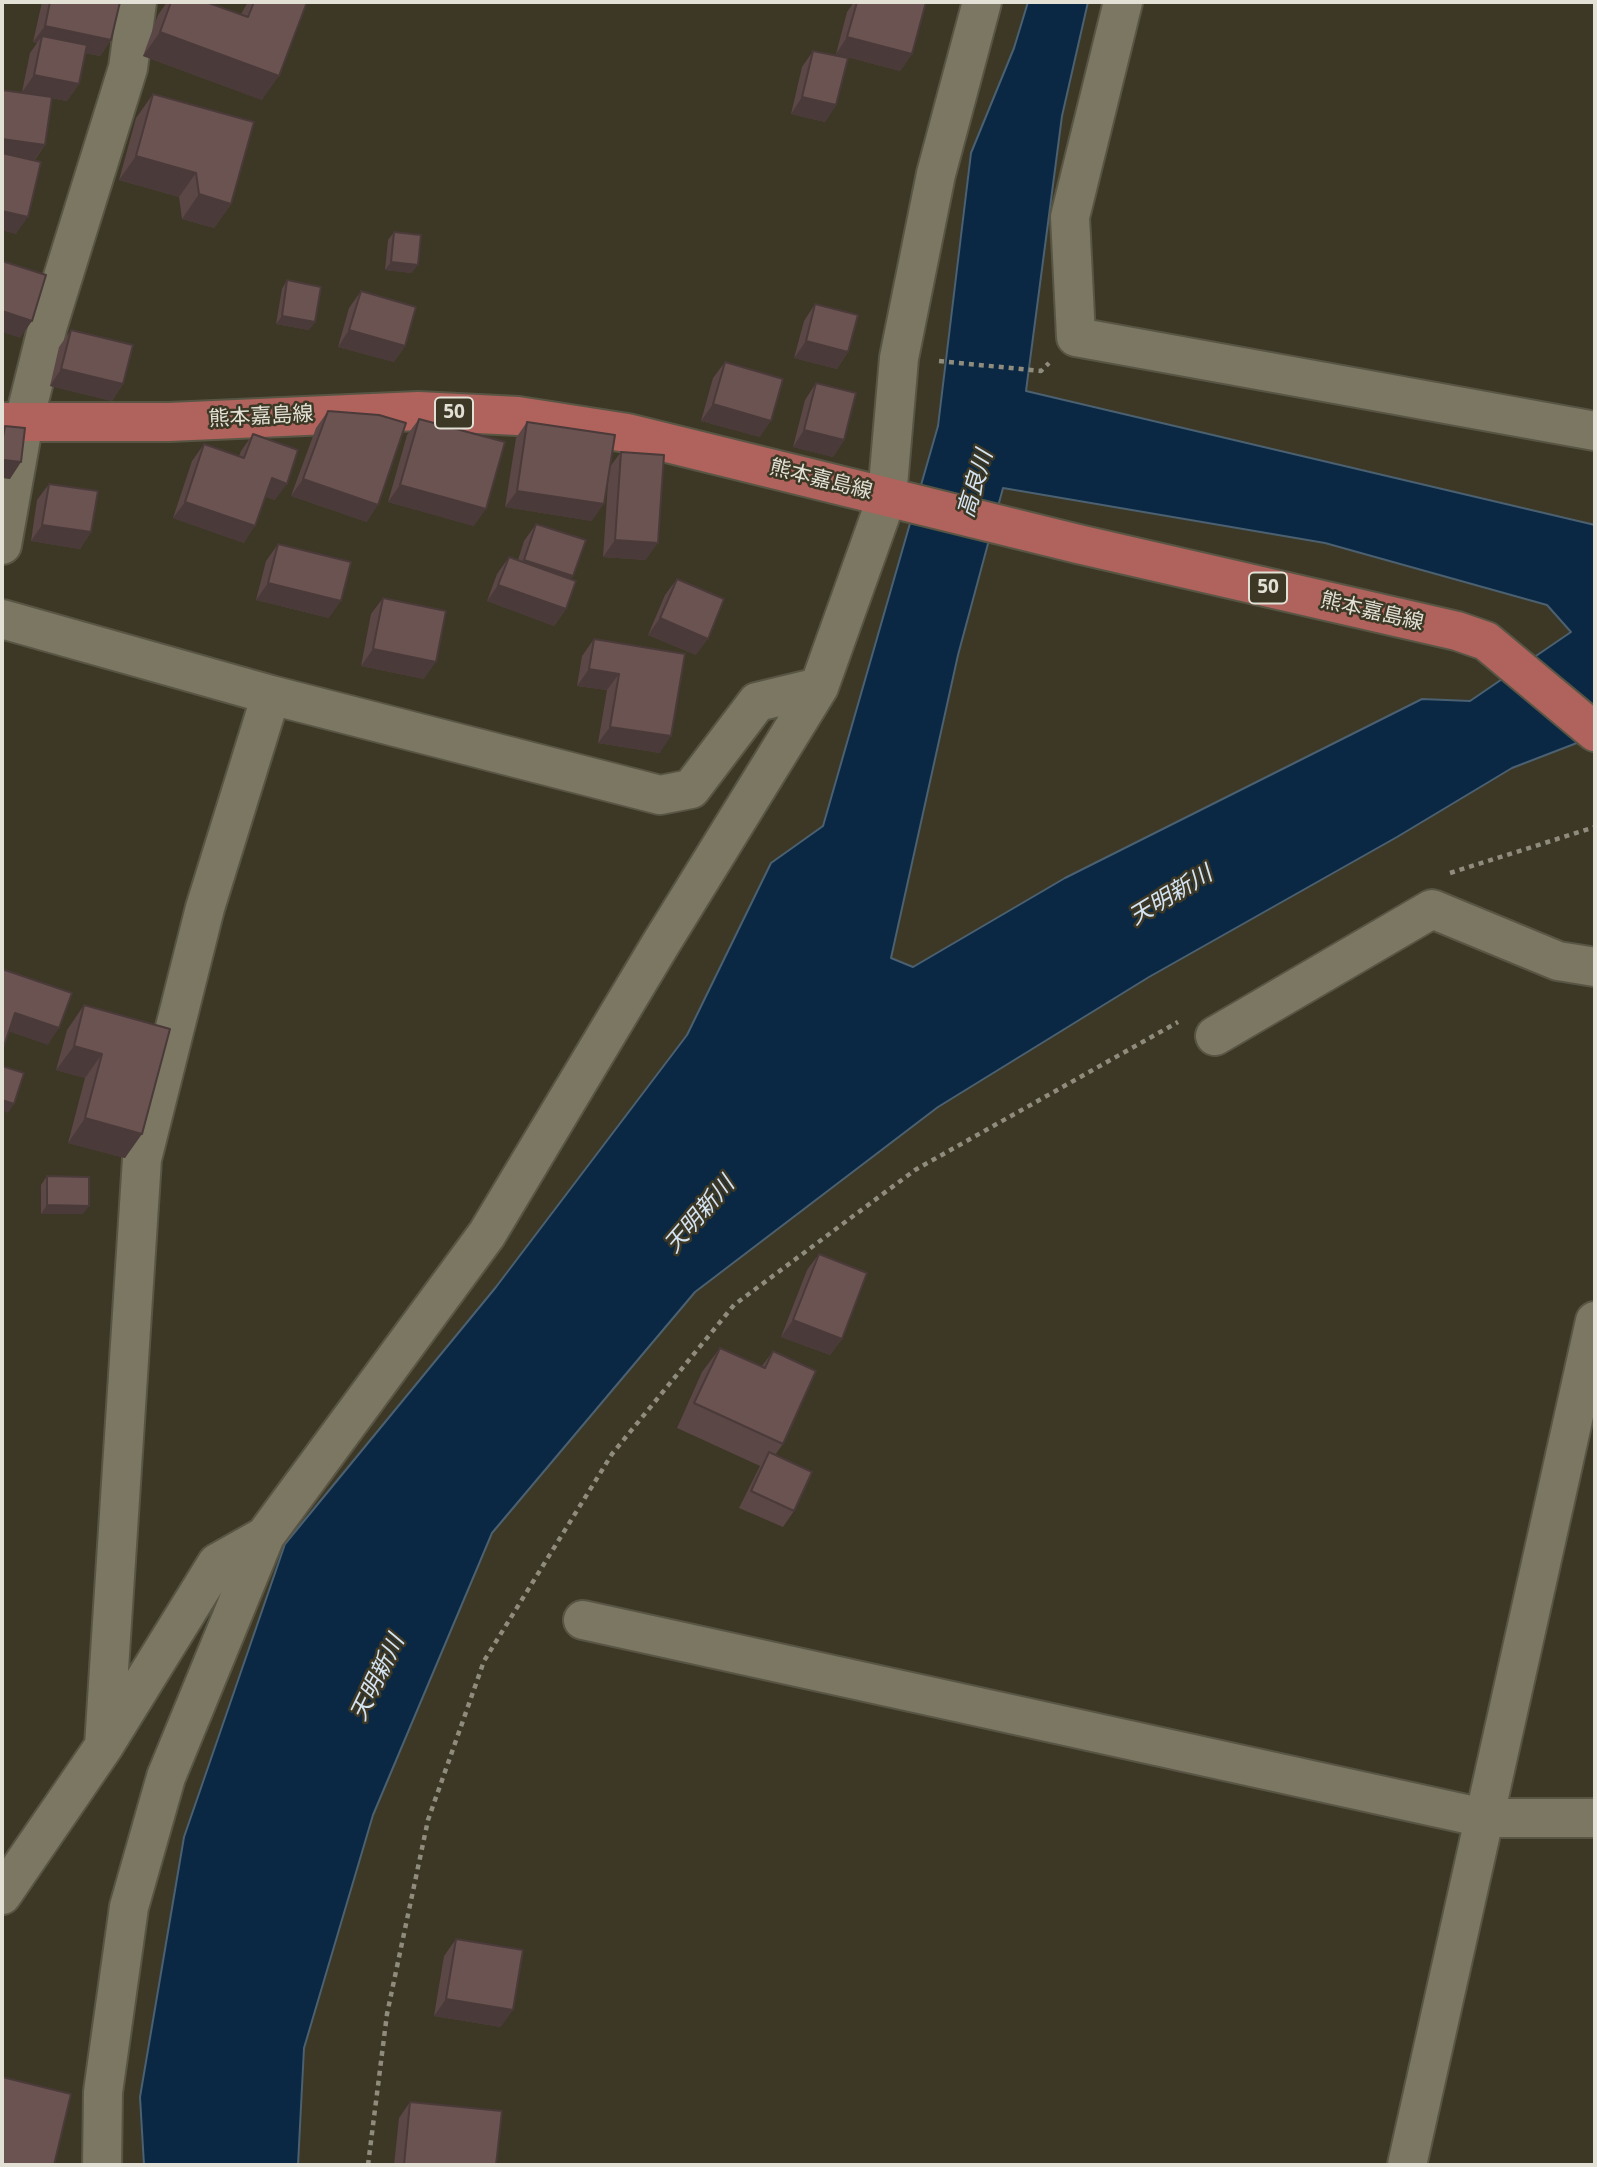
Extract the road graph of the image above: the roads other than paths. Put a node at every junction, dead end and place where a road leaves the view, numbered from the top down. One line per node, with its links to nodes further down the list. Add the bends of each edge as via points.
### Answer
1 (137, 2): 4 (street, via 128,68)
2 (982, 2): 6 (street, via 936,174 900,358)
3 (1123, 2): 5 (street, via 1070,217 1076,337)
4 (13, 422): 6 (main road, 熊本嘉島線 / 50, via 169,422 418,411 519,416 627,433); 7 (street)
5 (1595, 431)
6 (892, 498): 9 (street); 11 (main road, 熊本嘉島線 / 50, via 1457,631 1486,641)
7 (2, 545)
8 (2, 620): 10 (street)
9 (819, 687): 10 (street, via 757,702 691,789 660,795); 15 (street, via 487,1234)
10 (271, 695): 17 (street, via 205,908 142,1159)
11 (1595, 732)
12 (1595, 967): 13 (street, via 1558,961 1432,909)
13 (1198, 1028)
14 (1595, 1321): 18 (street)
15 (265, 1536): 17 (street, via 217,1563); 21 (street, via 166,1777 129,1907 103,2092)
16 (583, 1620): 18 (street)
17 (104, 1746): 20 (street)
18 (1484, 1818): 19 (street); 22 (street)
19 (1595, 1818)
20 (2, 1894)
21 (102, 2165)
22 (1407, 2165)

